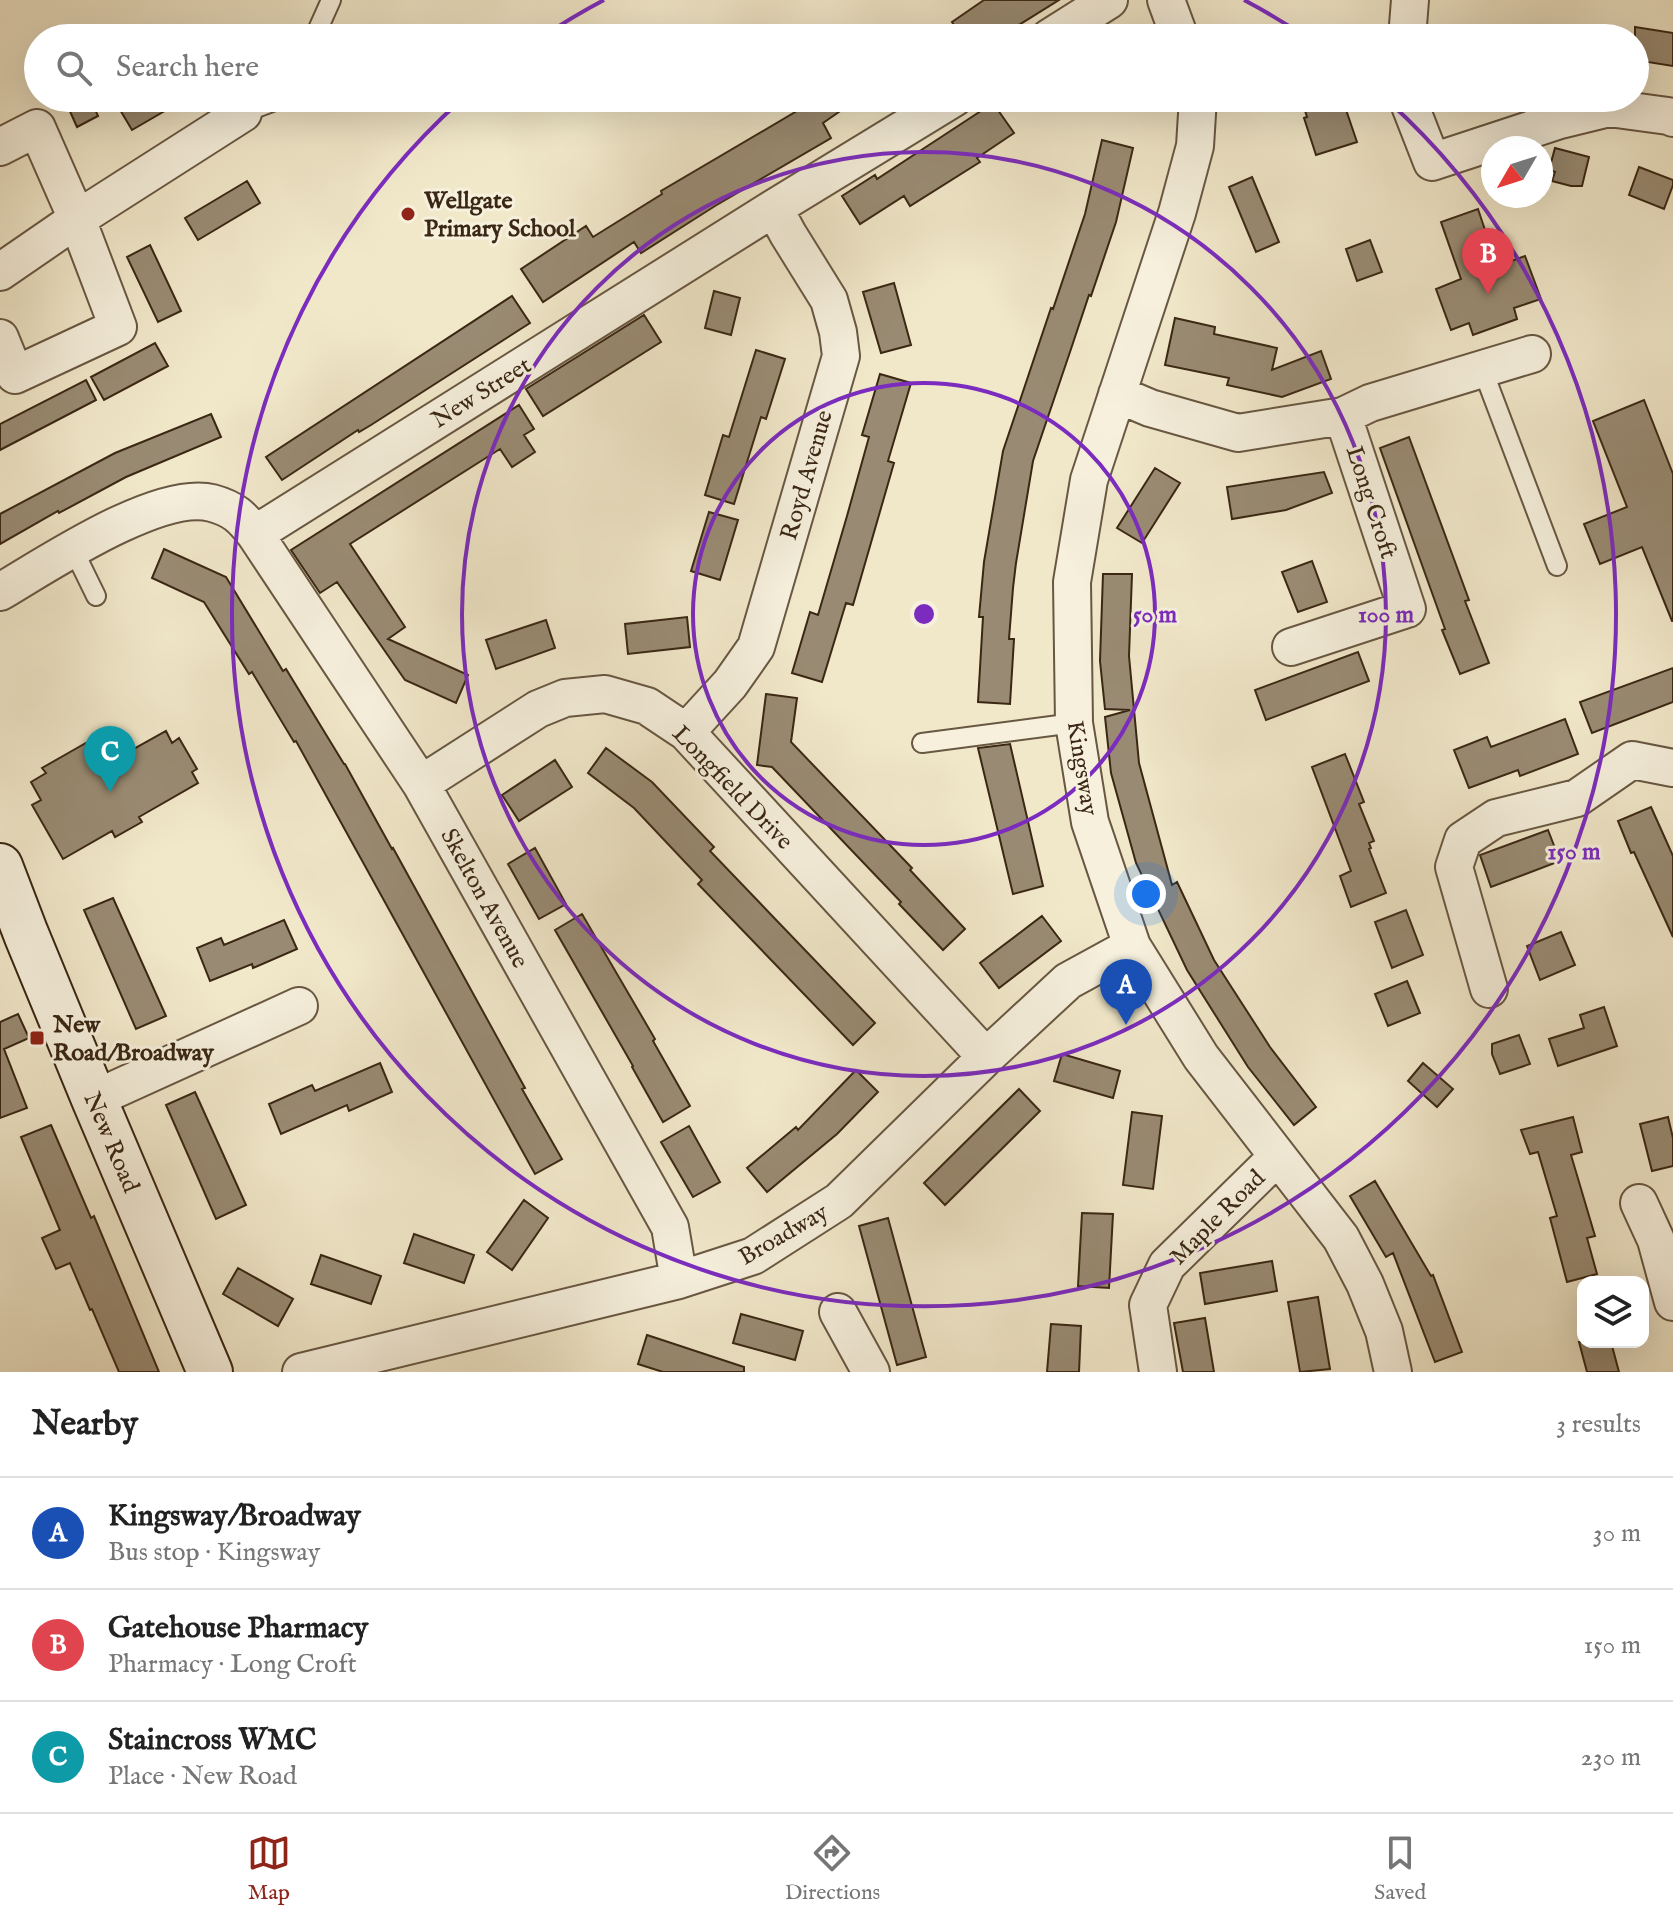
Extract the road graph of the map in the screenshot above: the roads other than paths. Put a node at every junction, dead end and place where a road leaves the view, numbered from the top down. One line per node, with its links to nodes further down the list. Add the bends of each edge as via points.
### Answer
1 (331, 0): 5 (lane)
2 (1109, 0): 6 (street)
3 (1166, 0): 7 (street)
4 (1410, 0): 8 (street)
5 (320, 24)
6 (1071, 24)
7 (1175, 24)
8 (1408, 24)
9 (931, 112): 17 (street, New Street)
10 (1197, 112): 23 (street, Kingsway, via 1195,146 1177,213)
11 (1412, 112): 12 (street, via 1432,162)
12 (1593, 112)
13 (1638, 112): 15 (street)
14 (243, 113): 18 (street)
15 (1673, 118)
16 (0, 147): 18 (street, via 37,128)
17 (774, 208): 25 (street, New Street); 32 (street, Royd Avenue, via 829,300 841,356 756,647)
18 (77, 219): 19 (street); 20 (street, via 118,327 15,375)
19 (0, 272)
20 (0, 338)
21 (1532, 354): 22 (street, Long Croft)
22 (1482, 368): 24 (street, Long Croft); 27 (lane)
23 (1117, 394): 24 (street, Long Croft, via 1238,433); 31 (street, Kingsway, via 1089,480 1072,582)
24 (1343, 416): 30 (street, Long Croft, via 1407,609)
25 (255, 534): 26 (street, via 239,514 210,502 175,503); 35 (street, Skelton Avenue)
26 (73, 549): 28 (street); 29 (lane)
27 (1557, 566)
28 (0, 592)
29 (96, 596)
30 (1291, 647)
31 (1074, 723): 33 (lane); 38 (street, Kingsway, via 1090,822)
32 (686, 732): 35 (street, Longfield Drive, via 647,706 605,694 565,698 538,709); 41 (street, Longfield Drive)
33 (922, 743)
34 (1673, 768): 39 (street, via 1632,760 1577,798 1496,818 1463,840 1454,867)
35 (421, 784): 45 (street, Skelton Avenue, via 670,1227)
36 (0, 866): 37 (street, New Road)
37 (13, 940): 42 (street, New Road)
38 (1132, 946): 41 (street, Broadway, via 1068,981); 43 (street, Kingsway, via 1201,1057)
39 (1489, 989)
40 (299, 1006): 42 (street)
41 (986, 1057): 45 (street, Broadway, via 839,1201 753,1256)
42 (94, 1099): 48 (street, New Road)
43 (1277, 1157): 51 (street, Maple Road, via 1167,1265 1148,1305); 52 (street, Kingsway, via 1341,1238 1384,1331)
44 (1639, 1203): 46 (street, via 1656,1240)
45 (679, 1280): 49 (street, Broadway)
46 (1673, 1302)
47 (838, 1312): 50 (street)
48 (210, 1372)
49 (301, 1372)
50 (871, 1372)
51 (1158, 1372)
52 (1393, 1372)

